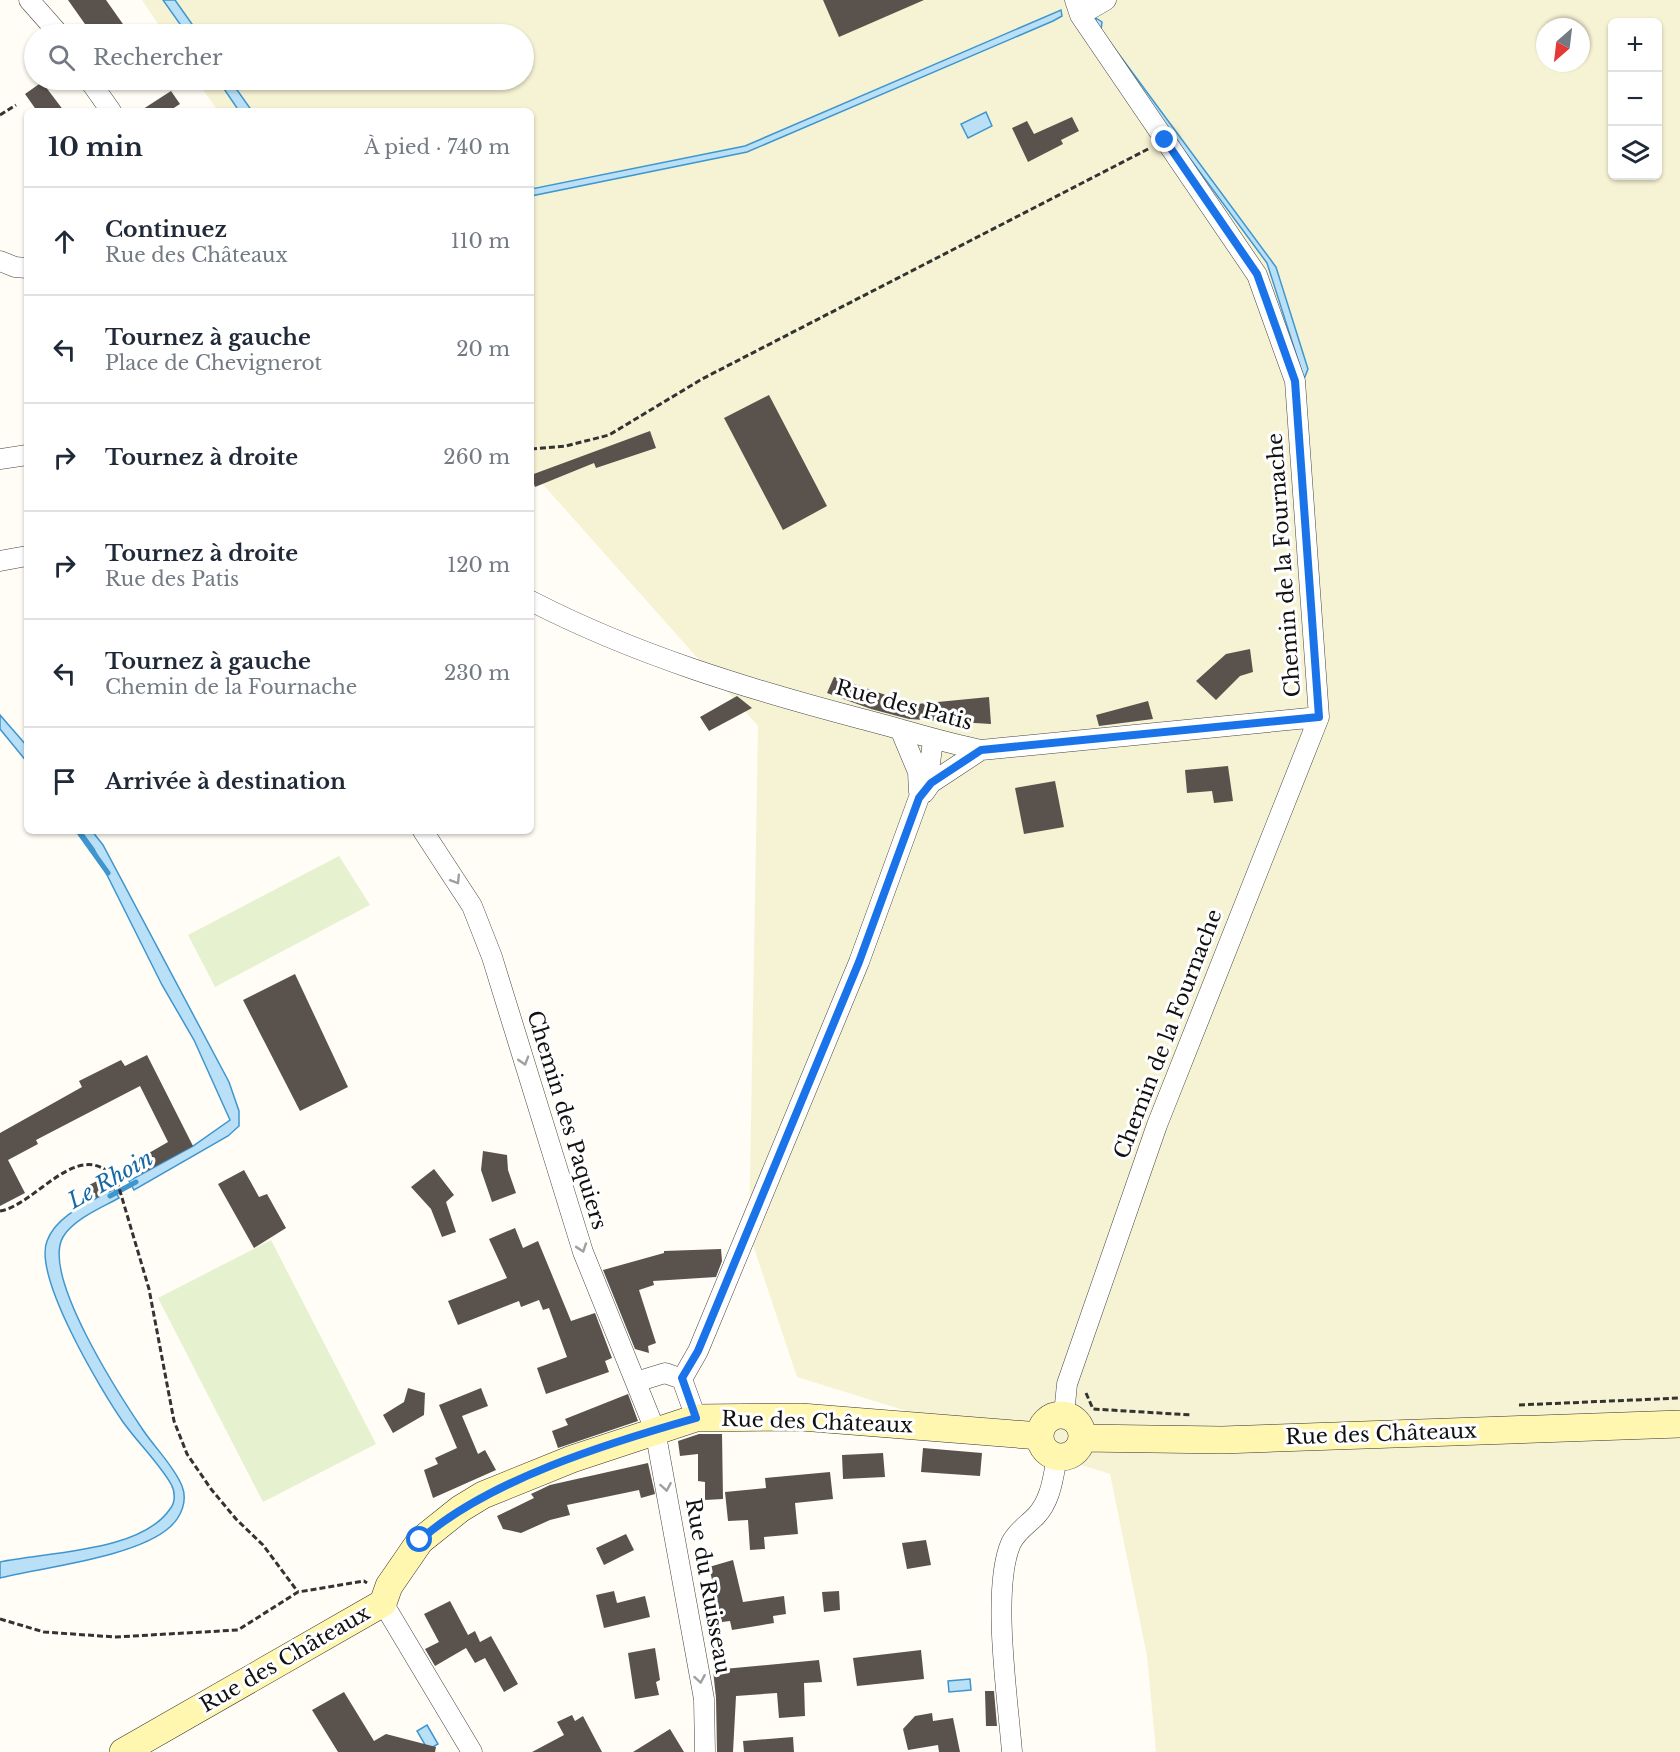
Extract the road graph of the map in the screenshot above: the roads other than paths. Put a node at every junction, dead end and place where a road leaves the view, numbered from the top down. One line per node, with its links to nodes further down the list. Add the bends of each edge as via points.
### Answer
1 (29, 0): 4 (street)
2 (1106, 0): 3 (street)
3 (1077, 8): 14 (street, Chemin de la Fournache, via 1257,274 1295,381)
4 (50, 24)
5 (97, 90): 6 (street)
6 (109, 108)
7 (0, 261): 8 (street)
8 (24, 268)
9 (24, 455): 10 (street)
10 (0, 459)
11 (24, 557): 12 (street)
12 (0, 561)
13 (534, 603): 15 (street, Rue des Patis, via 662,659 755,690)
14 (1319, 717): 17 (street, Rue des Patis); 22 (street, Chemin de la Fournache, via 1157,1125 1067,1384)
15 (900, 729): 16 (street, Rue des Patis); 18 (street, via 918,772)
16 (933, 741): 17 (street, Rue des Patis); 18 (street, via 929,770)
17 (981, 750): 18 (street, via 931,783)
18 (919, 798): 20 (street, via 859,962 698,1351)
19 (425, 834): 21 (street, Chemin des Paquiers, one-way to 21, via 472,906 492,957 582,1252)
20 (682, 1378): 21 (street, via 665,1373); 23 (street)
21 (636, 1382): 25 (street, Chemin des Paquiers)
22 (1064, 1415): 26 (street, via 1044,1422); 27 (street, via 1076,1420)
23 (696, 1418): 25 (street, Rue des Châteaux); 26 (street, Rue des Châteaux, via 801,1417)
24 (1680, 1424): 27 (street, Rue des Châteaux, via 1222,1440)
25 (655, 1430): 29 (street, Rue des Châteaux, via 483,1495 460,1509 420,1540 389,1586); 32 (street, Rue du Ruisseau, one-way to 32, via 704,1699)
26 (1040, 1436): 28 (street, via 1044,1449)
27 (1082, 1438): 28 (street, via 1076,1451)
28 (1057, 1457): 33 (street, via 1044,1505 1012,1543 1007,1560 1002,1620)
29 (383, 1603): 30 (street, Rue des Châteaux); 31 (street)
30 (123, 1752)
31 (471, 1752)
32 (705, 1752)
33 (1011, 1752)

